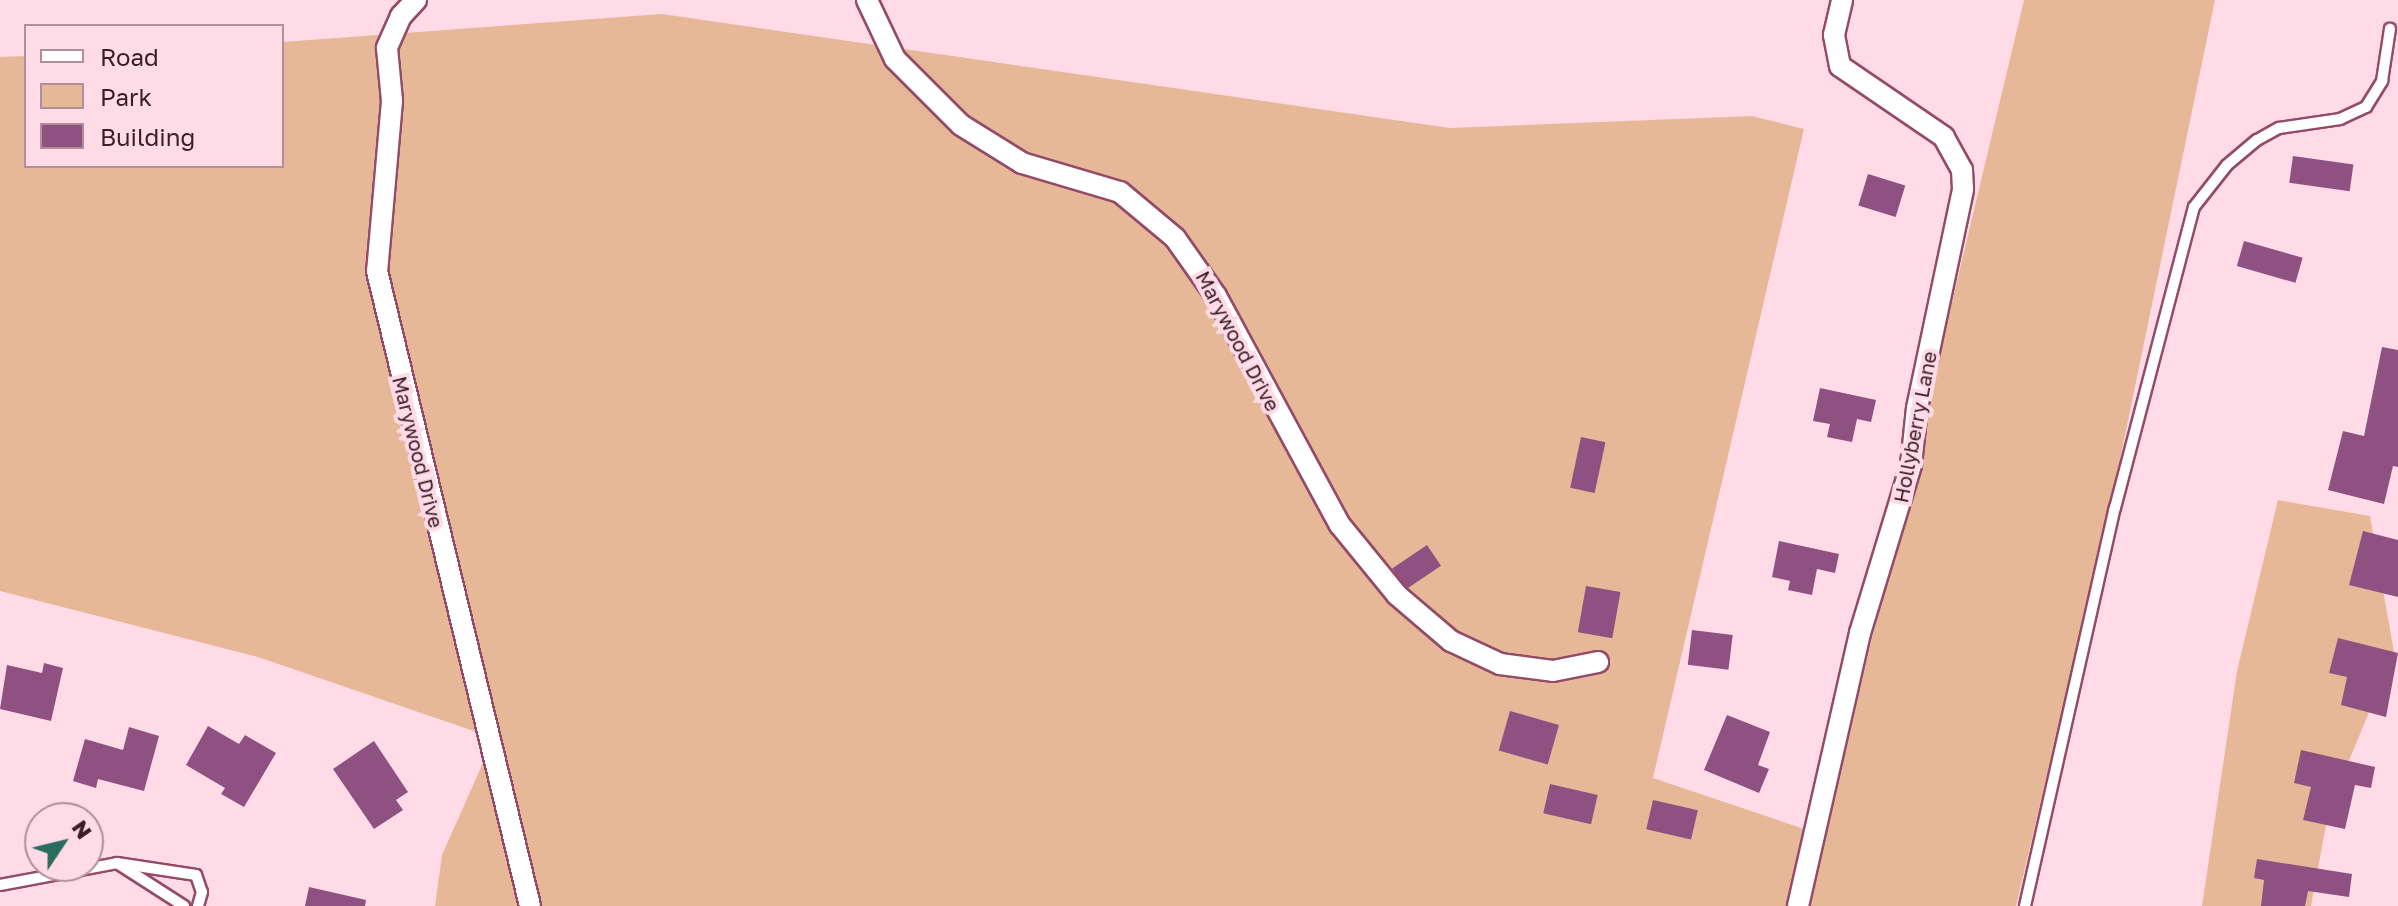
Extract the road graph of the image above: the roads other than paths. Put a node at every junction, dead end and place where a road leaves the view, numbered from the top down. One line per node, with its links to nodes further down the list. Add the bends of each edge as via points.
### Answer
1 (416, 0): 10 (street, Marywood Drive, via 401,16 387,48 392,101 377,271)
2 (867, 0): 5 (street, Marywood Drive, via 895,59 961,125 1022,163 1120,192 1175,238 1216,296 1340,525 1397,595 1451,641 1500,664 1553,671)
3 (1842, 0): 11 (street, Hollyberry Lane, via 1834,35 1840,66 1944,137 1962,170 1963,189 1917,408 1911,465 1860,633)
4 (2390, 29): 12 (lane, via 2382,81 2366,107 2340,119 2279,128 2257,140 2227,165 2194,207 2115,508)
5 (1598, 662)
6 (117, 863): 7 (lane); 8 (lane); 9 (lane, via 196,875 202,892)
7 (0, 885)
8 (184, 906)
9 (198, 906)
10 (530, 906)
11 (1798, 906)
12 (2025, 906)

